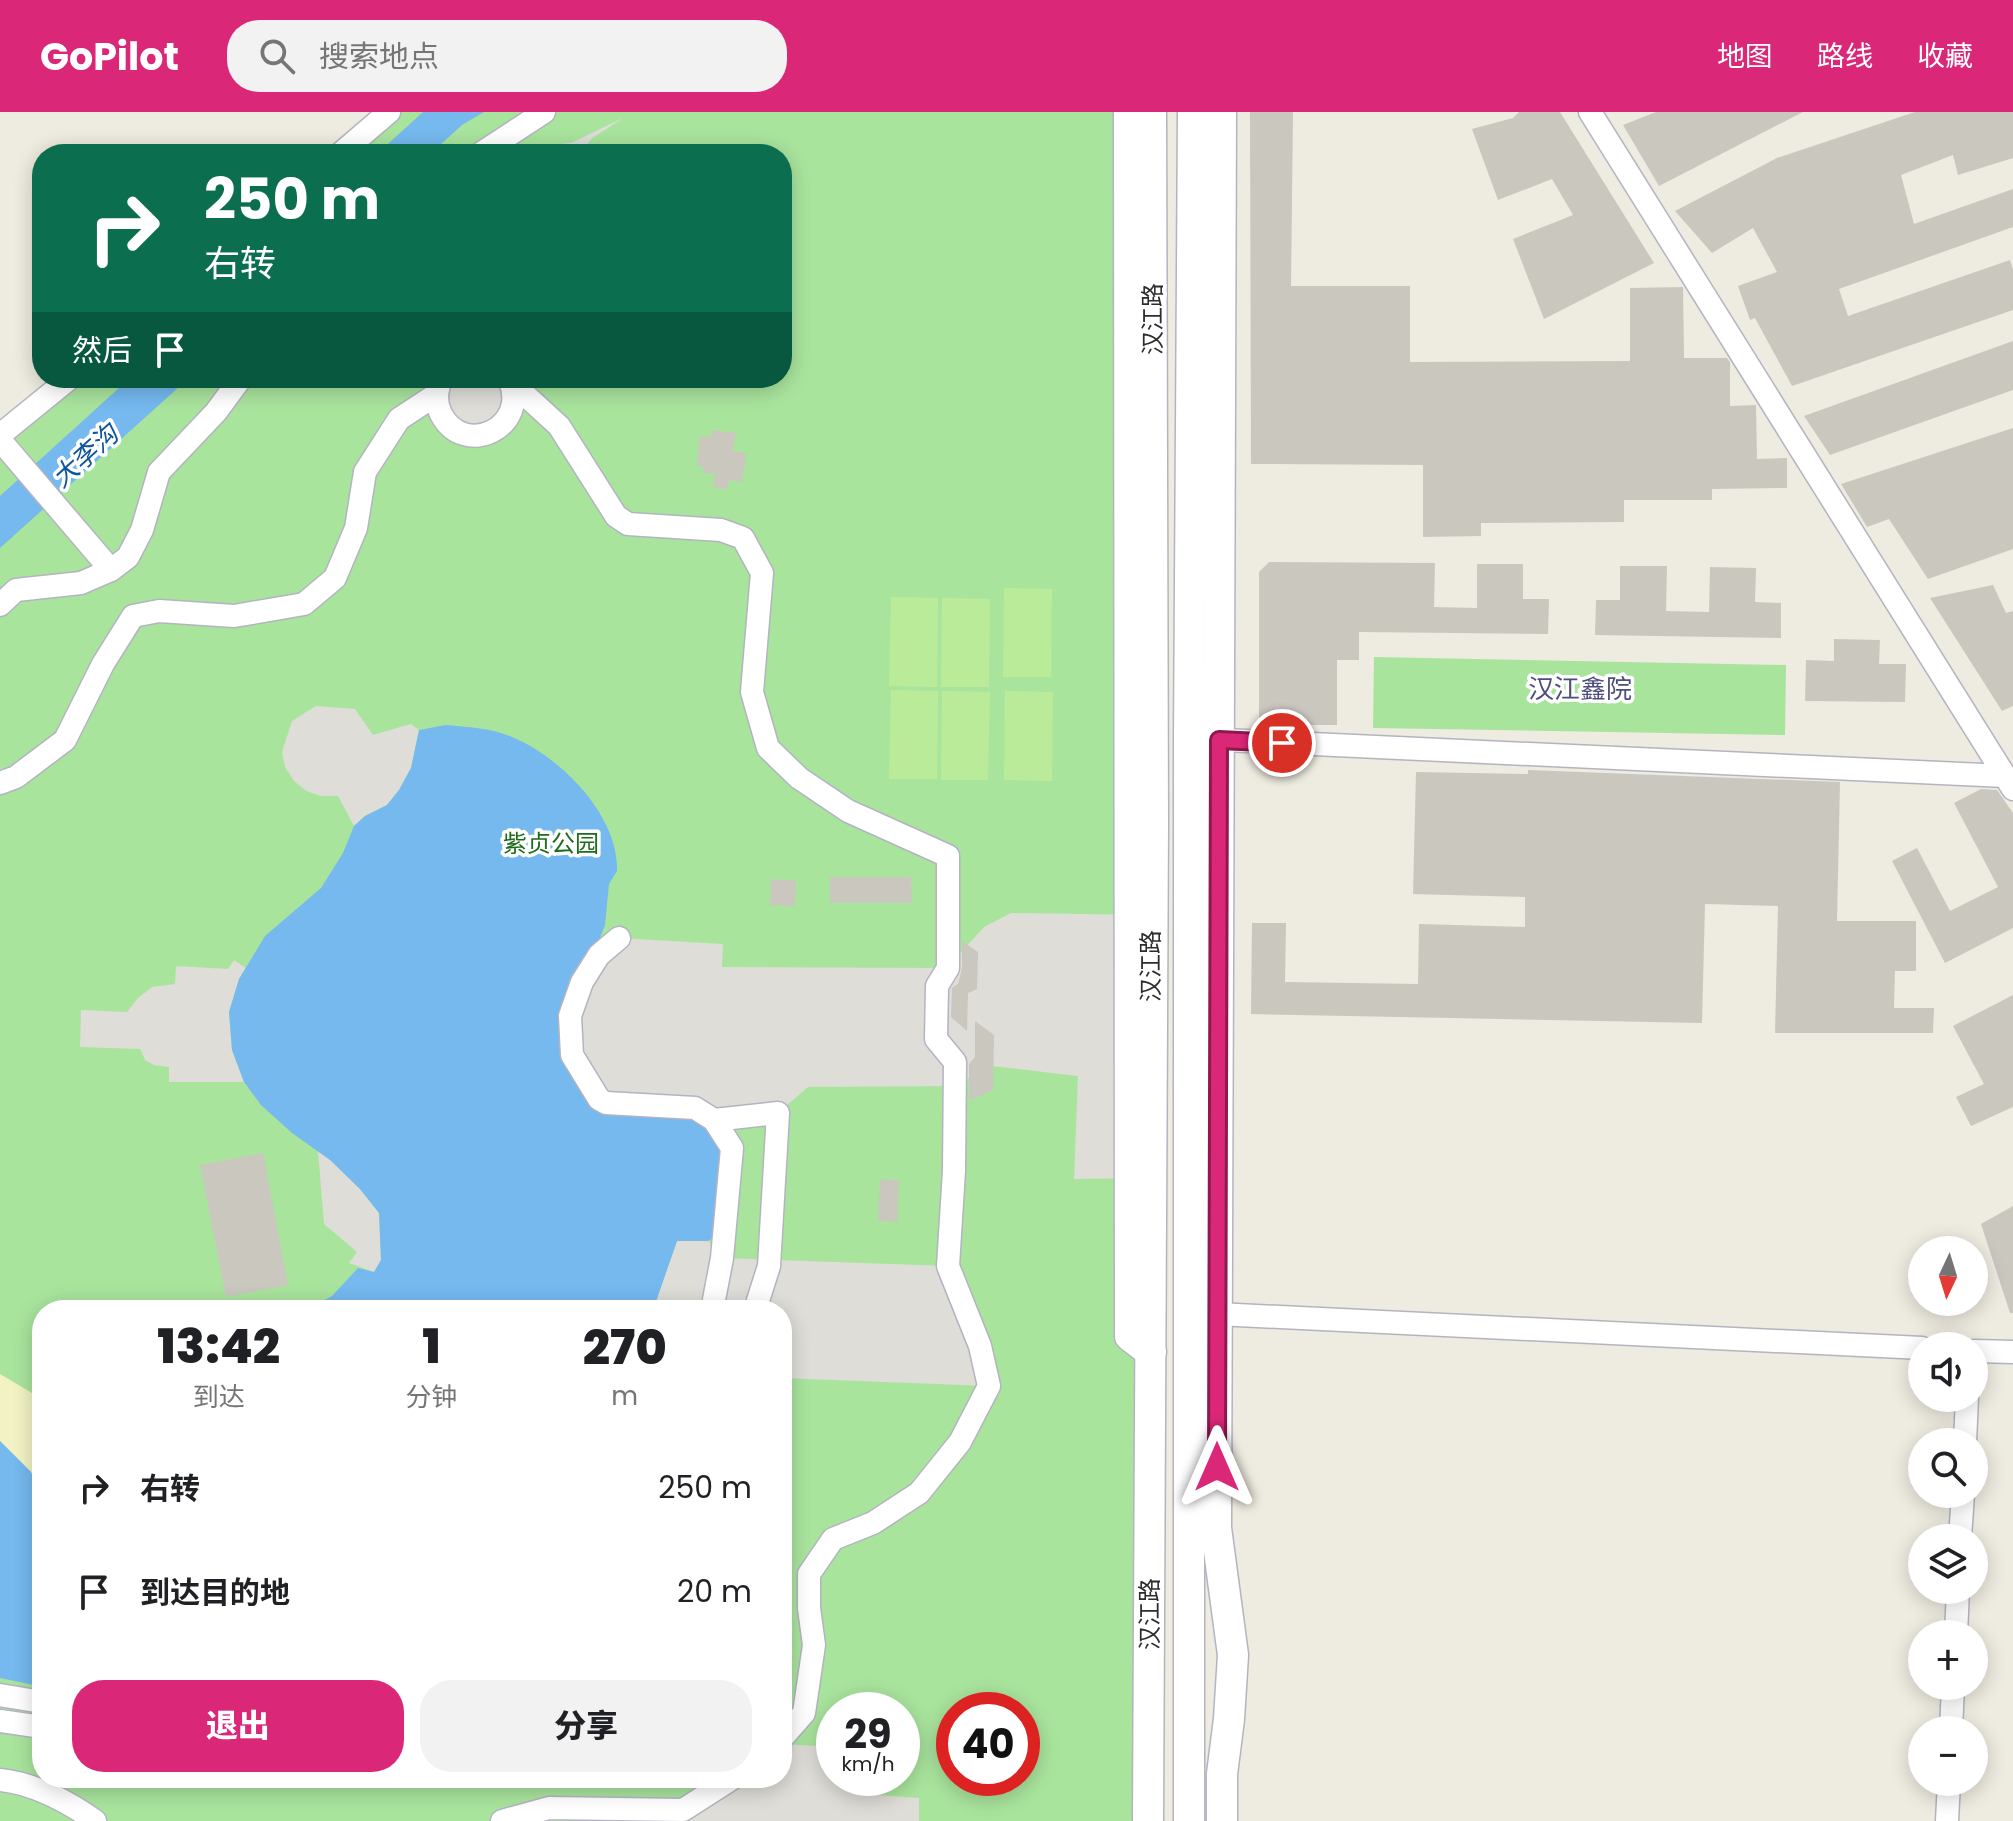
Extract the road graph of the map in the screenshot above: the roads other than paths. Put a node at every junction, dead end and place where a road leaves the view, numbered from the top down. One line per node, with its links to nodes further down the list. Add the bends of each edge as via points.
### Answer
1 (389, 112): 8 (street)
2 (544, 112): 9 (street)
3 (1129, 112): 29 (main road, via 1130,1336)
4 (1151, 112): 29 (main road, 汉江路)
5 (1193, 112): 19 (main road, 汉江路)
6 (1221, 112): 19 (main road)
7 (1590, 112): 20 (street)
8 (352, 144)
9 (495, 144)
10 (59, 388): 16 (street)
11 (234, 388): 17 (street, via 159,472 142,530 128,557)
12 (438, 388): 21 (street, via 399,419 365,472 356,528 335,578 304,604 234,616 159,611 133,616 65,740)
13 (440, 388): 14 (street, via 438,406 451,428 475,436 488,434 508,419)
14 (512, 388)
15 (519, 388): 35 (street, via 559,426 616,516 628,524 721,530 743,538 762,573 752,692 768,748 799,778 848,811 948,856 948,968 937,986 936,1039 955,1062 948,1266 980,1346 989,1386 960,1442 919,1493 873,1523 833,1539 809,1574 814,1645 804,1713)
16 (2, 441): 17 (street)
17 (111, 570): 18 (street, via 81,583 16,590)
18 (0, 605)
19 (1204, 739): 20 (street); 26 (main road); 44 (main road, 汉江路)
20 (2009, 782)
21 (0, 783)
22 (619, 938): 23 (street, via 599,955 582,982 570,1016 572,1055 606,1103 690,1106)
23 (714, 1120): 24 (street, via 732,1148); 25 (street, via 778,1113 769,1266)
24 (714, 1300)
25 (758, 1300)
26 (1217, 1314): 27 (street); 45 (main road, via 1216,1528 1233,1655)
27 (1908, 1347)
28 (1988, 1351): 30 (street)
29 (1151, 1352): 43 (main road, 汉江路)
30 (2013, 1352)
31 (0, 1695): 32 (street)
32 (32, 1700)
33 (0, 1721): 34 (street)
34 (32, 1726)
35 (792, 1727)
36 (0, 1780): 37 (street)
37 (32, 1788)
38 (33, 1788): 41 (street)
39 (717, 1788): 42 (street, via 683,1810 549,1808)
40 (1948, 1796): 46 (street)
41 (95, 1821)
42 (502, 1821)
43 (1148, 1821)
44 (1189, 1821)
45 (1222, 1821)
46 (1947, 1821)

